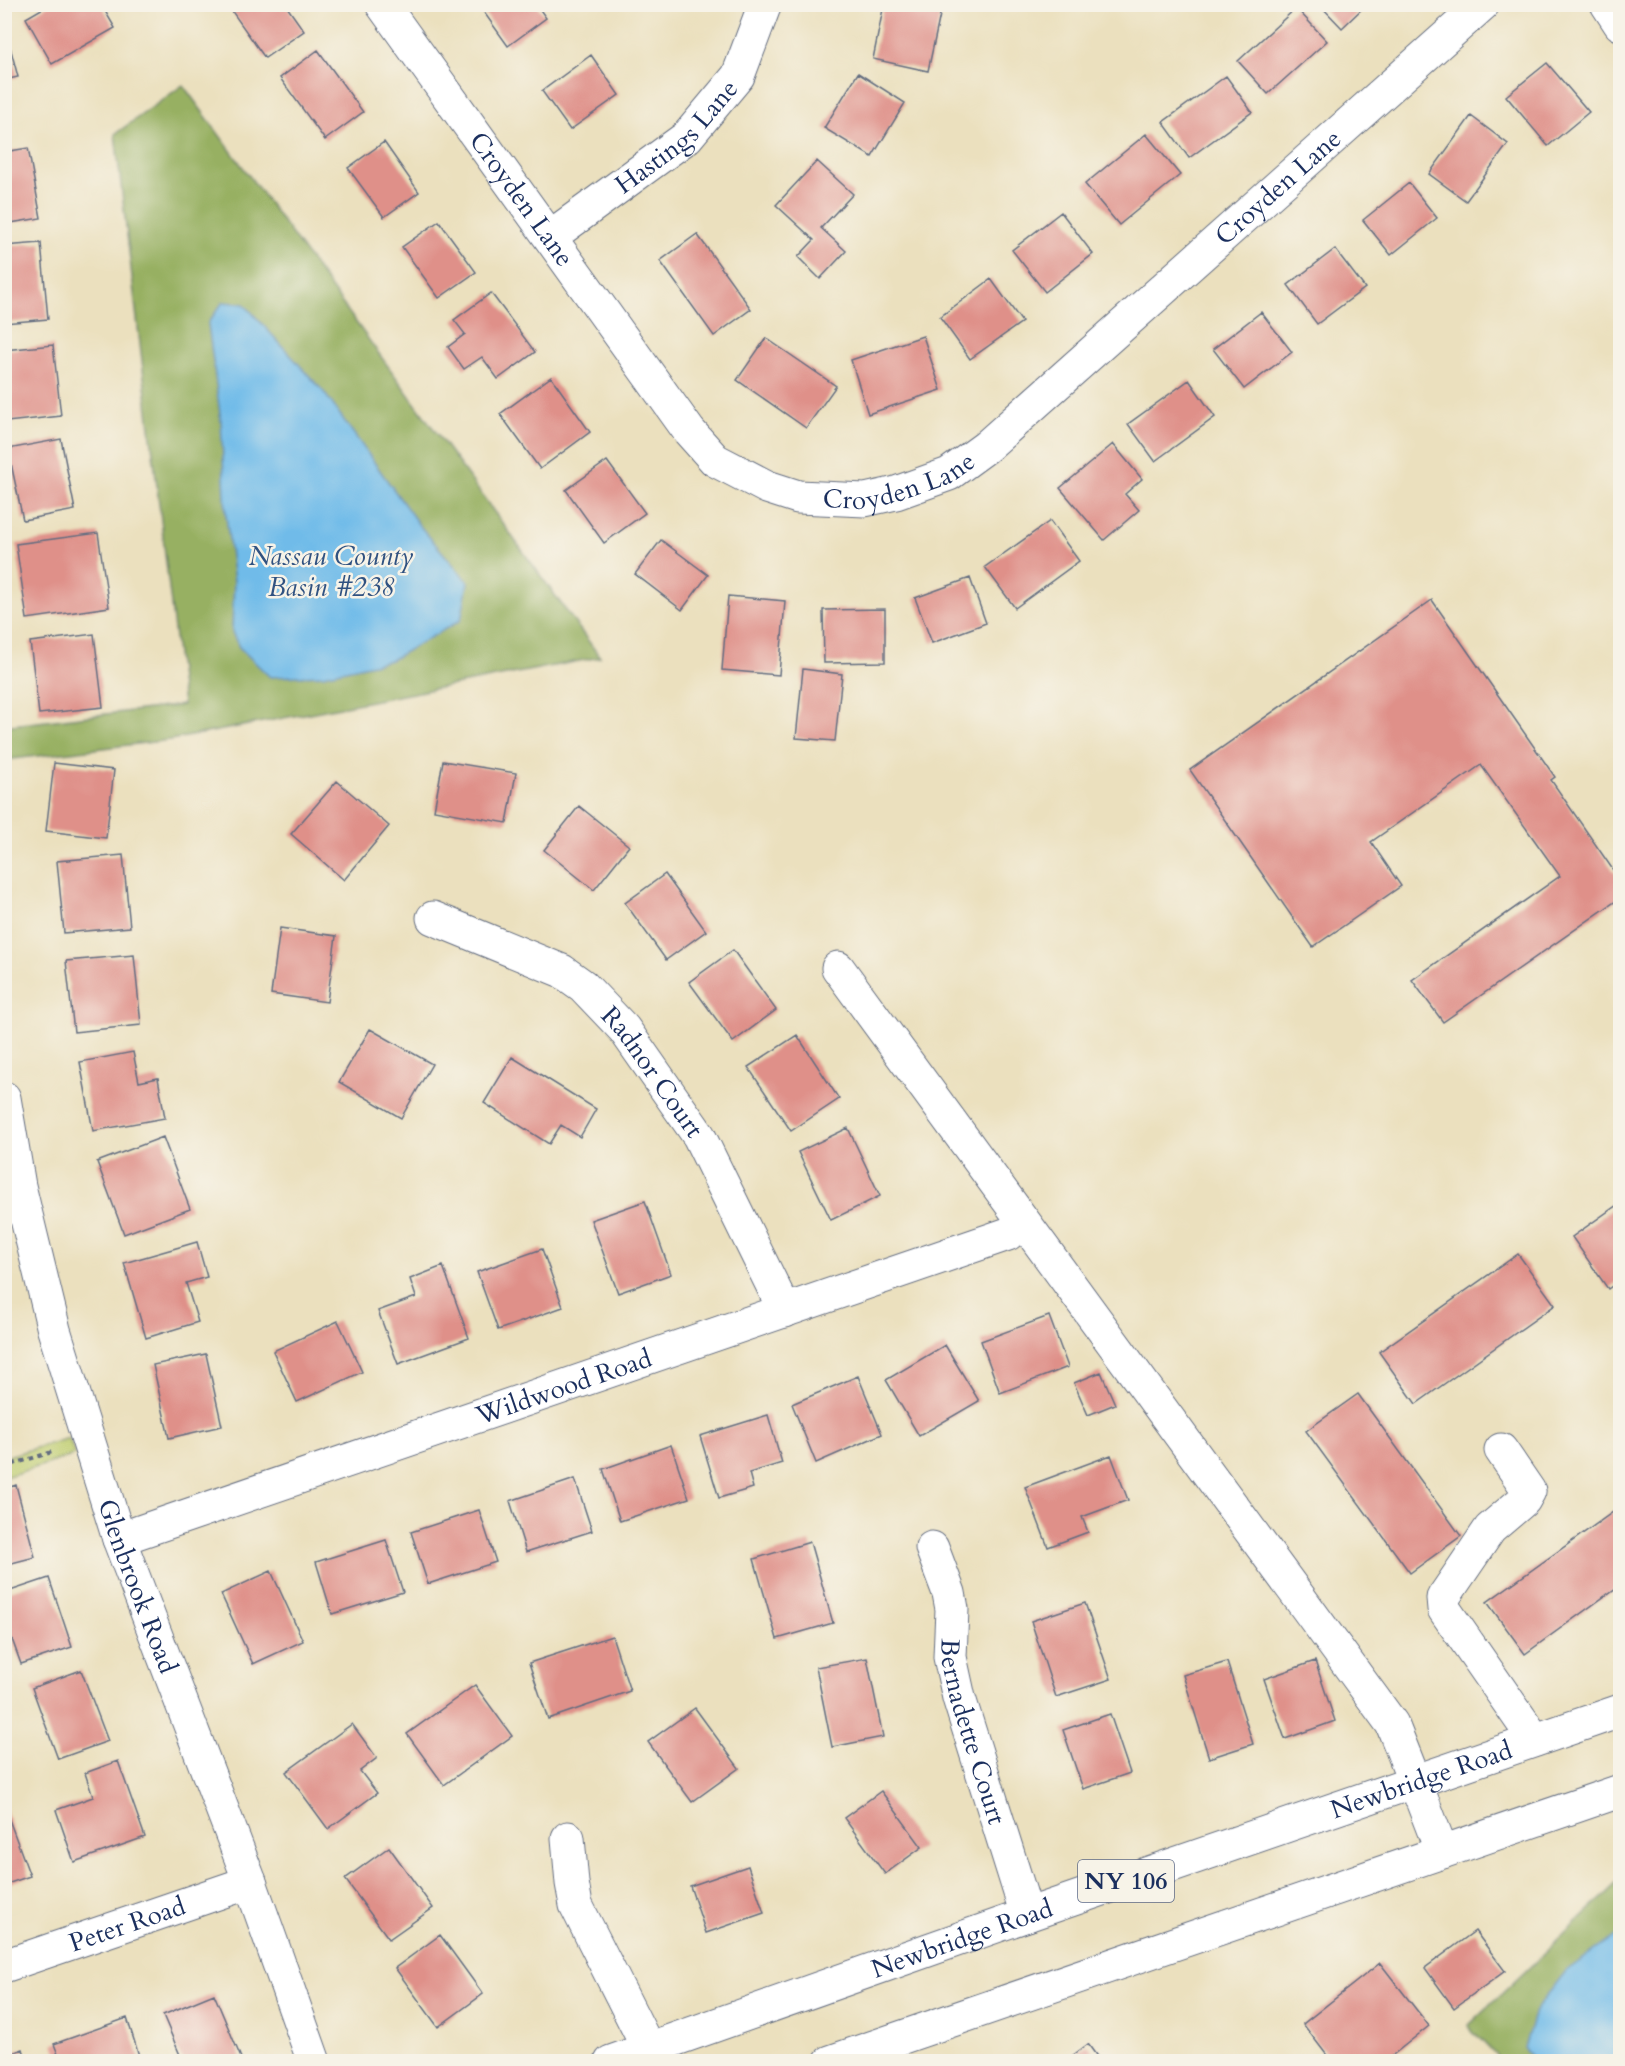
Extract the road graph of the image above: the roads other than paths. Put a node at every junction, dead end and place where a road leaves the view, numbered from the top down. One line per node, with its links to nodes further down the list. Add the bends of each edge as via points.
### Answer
1 (382, 4): 6 (street, Croyden Lane)
2 (765, 4): 6 (street, Hastings Lane, via 738,76 687,137)
3 (1483, 4): 6 (street, Croyden Lane, via 986,447 949,474 896,493 865,500 798,497 767,487 715,460 689,432)
4 (1607, 4): 5 (street)
5 (1620, 24)
6 (550, 237)
7 (433, 918): 11 (street, Radnor Court, via 562,971 583,986 624,1029 699,1136)
8 (838, 968): 17 (street, via 1392,1724)
9 (4, 1098): 13 (street, Glenbrook Road, via 19,1186 54,1330)
10 (1008, 1234): 11 (street, Wildwood Road)
11 (785, 1311): 13 (street, Wildwood Road)
12 (1501, 1450): 16 (street, via 1529,1491 1490,1529 1443,1598 1444,1609)
13 (119, 1539): 21 (street, Glenbrook Road)
14 (932, 1548): 22 (street, Bernadette Court, via 952,1609 950,1657 959,1698)
15 (1620, 1711): 16 (street, Newbridge Road / NY 106)
16 (1535, 1740): 17 (street, Newbridge Road / NY 106)
17 (1415, 1782): 20 (street); 22 (street, Newbridge Road / NY 106)
18 (1620, 1791): 20 (street)
19 (568, 1838): 24 (street, via 576,1905)
20 (1442, 1852): 27 (street)
21 (250, 1882): 23 (street, Peter Road); 25 (street, Glenbrook Road)
22 (1027, 1915): 24 (street, Newbridge Road / NY 106)
23 (4, 1966)
24 (648, 2048): 26 (street, Newbridge Road / NY 106)
25 (314, 2061)
26 (611, 2061)
27 (830, 2061)

